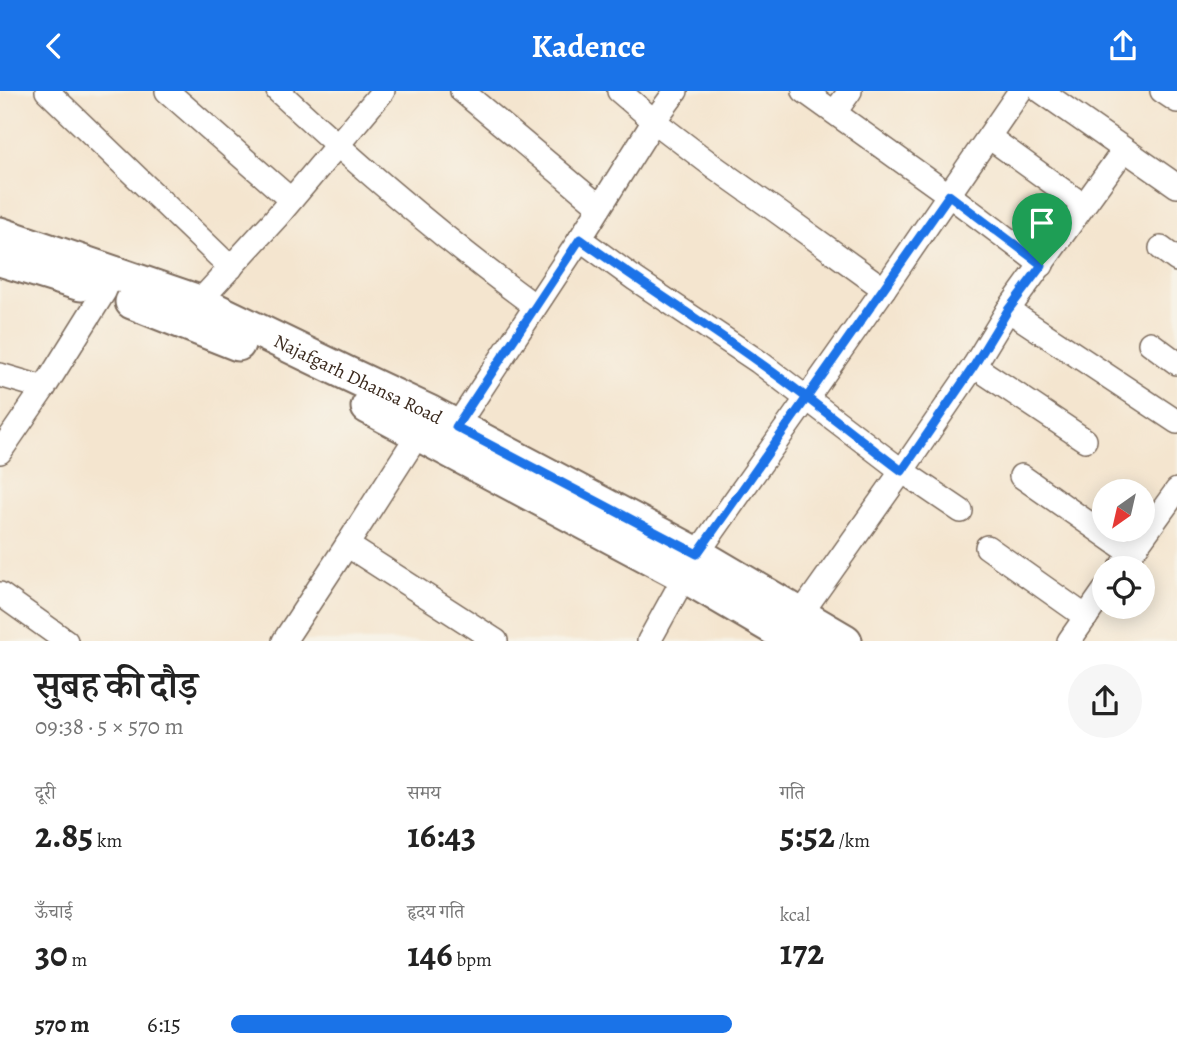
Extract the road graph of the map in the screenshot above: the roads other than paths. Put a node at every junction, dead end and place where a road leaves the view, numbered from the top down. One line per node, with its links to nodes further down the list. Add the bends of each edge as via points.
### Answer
1 (47, 91): 28 (street)
2 (167, 91): 21 (street)
3 (278, 91): 17 (street)
4 (383, 91): 17 (street)
5 (462, 91): 23 (street)
6 (619, 91): 15 (street)
7 (676, 91): 15 (street)
8 (804, 91): 14 (street)
9 (850, 91): 14 (street)
10 (1020, 91): 16 (street)
11 (1041, 91): 18 (street)
12 (1162, 91): 13 (street)
13 (1177, 101)
14 (835, 112): 20 (street)
15 (654, 121): 23 (street); 30 (street)
16 (989, 137): 20 (street); 22 (street)
17 (336, 145): 21 (street); 32 (street)
18 (1124, 150): 19 (street); 22 (street)
19 (1177, 185)
20 (949, 195): 27 (street); 30 (street)
21 (291, 200): 28 (street)
22 (1083, 205): 27 (street)
23 (599, 206): 25 (street)
24 (0, 234): 29 (main road, Najafgarh Dhansa Road)
25 (580, 239): 32 (street); 39 (street)
26 (0, 259): 29 (main road, Najafgarh Dhansa Road)
27 (1042, 265): 33 (street)
28 (231, 268): 31 (street)
29 (108, 282): 31 (main road, Najafgarh Dhansa Road); 38 (street); 41 (main road, Najafgarh Dhansa Road, via 336,390)
30 (884, 289): 39 (street)
31 (199, 303): 41 (main road, Najafgarh Dhansa Road)
32 (535, 306): 41 (street)
33 (1008, 310): 36 (street); 40 (street)
34 (1150, 343): 35 (street)
35 (1177, 363)
36 (974, 366): 42 (street); 44 (street)
37 (0, 375): 38 (street)
38 (44, 388): 43 (street)
39 (806, 398): 44 (street); 52 (street)
40 (1177, 422)
41 (435, 425): 48 (street); 52 (main road, Najafgarh Dhansa Road)
42 (1085, 440)
43 (1, 450)
44 (902, 471): 47 (street); 56 (street)
45 (1021, 476): 50 (street)
46 (1177, 490): 51 (street)
47 (961, 511)
48 (348, 545): 58 (street); 59 (street)
49 (988, 547): 55 (street)
50 (1120, 556)
51 (1130, 556)
52 (691, 565): 56 (main road, Najafgarh Dhansa Road); 60 (street)
53 (0, 594): 57 (street)
54 (1092, 608): 55 (street)
55 (1086, 617): 62 (street)
56 (798, 628): 61 (main road, Najafgarh Dhansa Road)
57 (66, 641)
58 (284, 641)
59 (496, 641)
60 (649, 641)
61 (845, 641)
62 (1069, 641)

